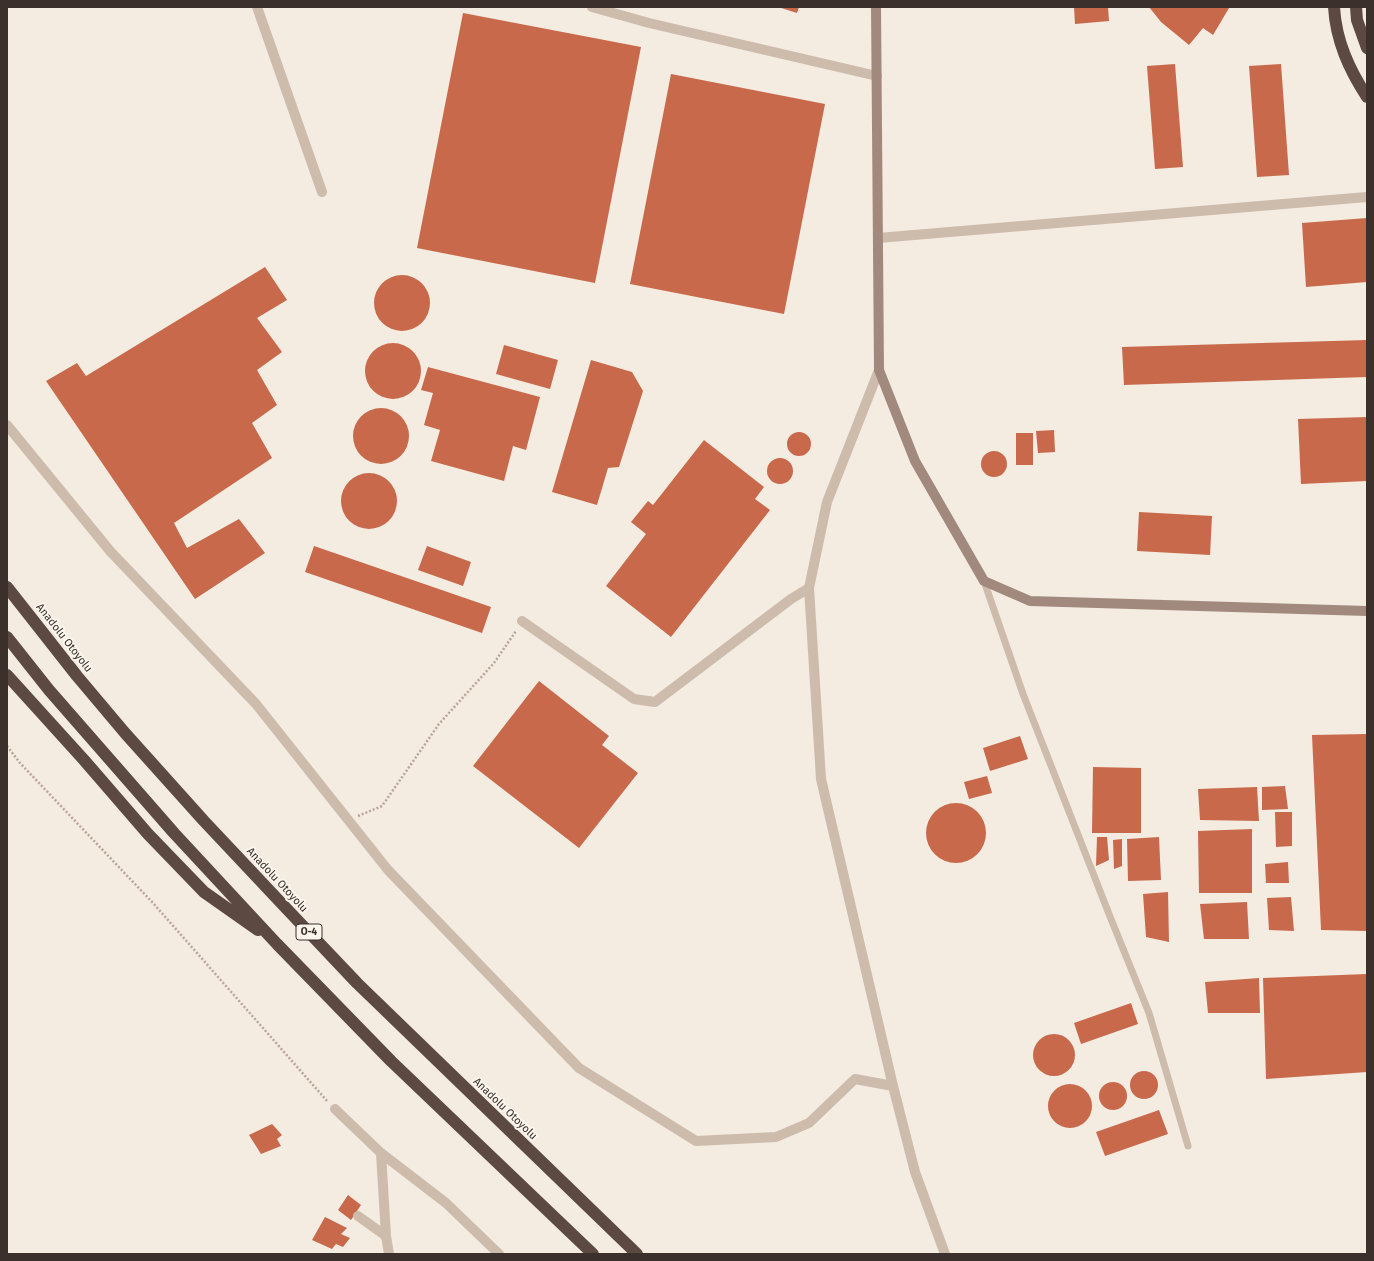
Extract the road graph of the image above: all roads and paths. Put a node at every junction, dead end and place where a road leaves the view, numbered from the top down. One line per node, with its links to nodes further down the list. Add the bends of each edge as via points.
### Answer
1 (257, 7): 9 (street)
2 (592, 7): 7 (street, via 649,23)
3 (876, 7): 7 (street)
4 (1334, 7): 8 (highway, via 1340,44 1353,76)
5 (1356, 7): 6 (highway, via 1357,20)
6 (1367, 48)
7 (877, 76): 11 (street)
8 (1367, 97)
9 (322, 192)
10 (1367, 197): 11 (street)
11 (878, 238): 12 (street)
12 (879, 370): 14 (street, via 915,461); 16 (street, via 827,502)
13 (7, 425): 22 (street, via 110,551 256,704)
14 (984, 580): 17 (street, via 1030,601); 26 (lane, via 1026,702 1149,1013)
15 (7, 587): 33 (highway, Anadolu Otoyolu / O-4, via 126,733 204,821 357,983)
16 (809, 588): 18 (street, via 655,702 634,699); 24 (street, via 821,779)
17 (1367, 611)
18 (522, 621): 22 (path, via 494,663 439,724 382,806)
19 (7, 637): 23 (highway, O-4, via 49,690 174,833)
20 (7, 676): 23 (highway, via 148,834 204,892)
21 (7, 746): 25 (path, via 20,763 153,903)
22 (348, 820): 24 (street, via 388,870 580,1068 696,1141 776,1137 809,1123 855,1079)
23 (277, 944): 32 (highway, O-4, via 392,1061)
24 (893, 1086): 34 (street, via 915,1172)
25 (335, 1109): 27 (street)
26 (1188, 1146)
27 (381, 1153): 29 (street); 31 (street, via 446,1203)
28 (358, 1216): 29 (street)
29 (386, 1236): 30 (street)
30 (389, 1254)
31 (499, 1254)
32 (593, 1254)
33 (637, 1254)
34 (945, 1254)

